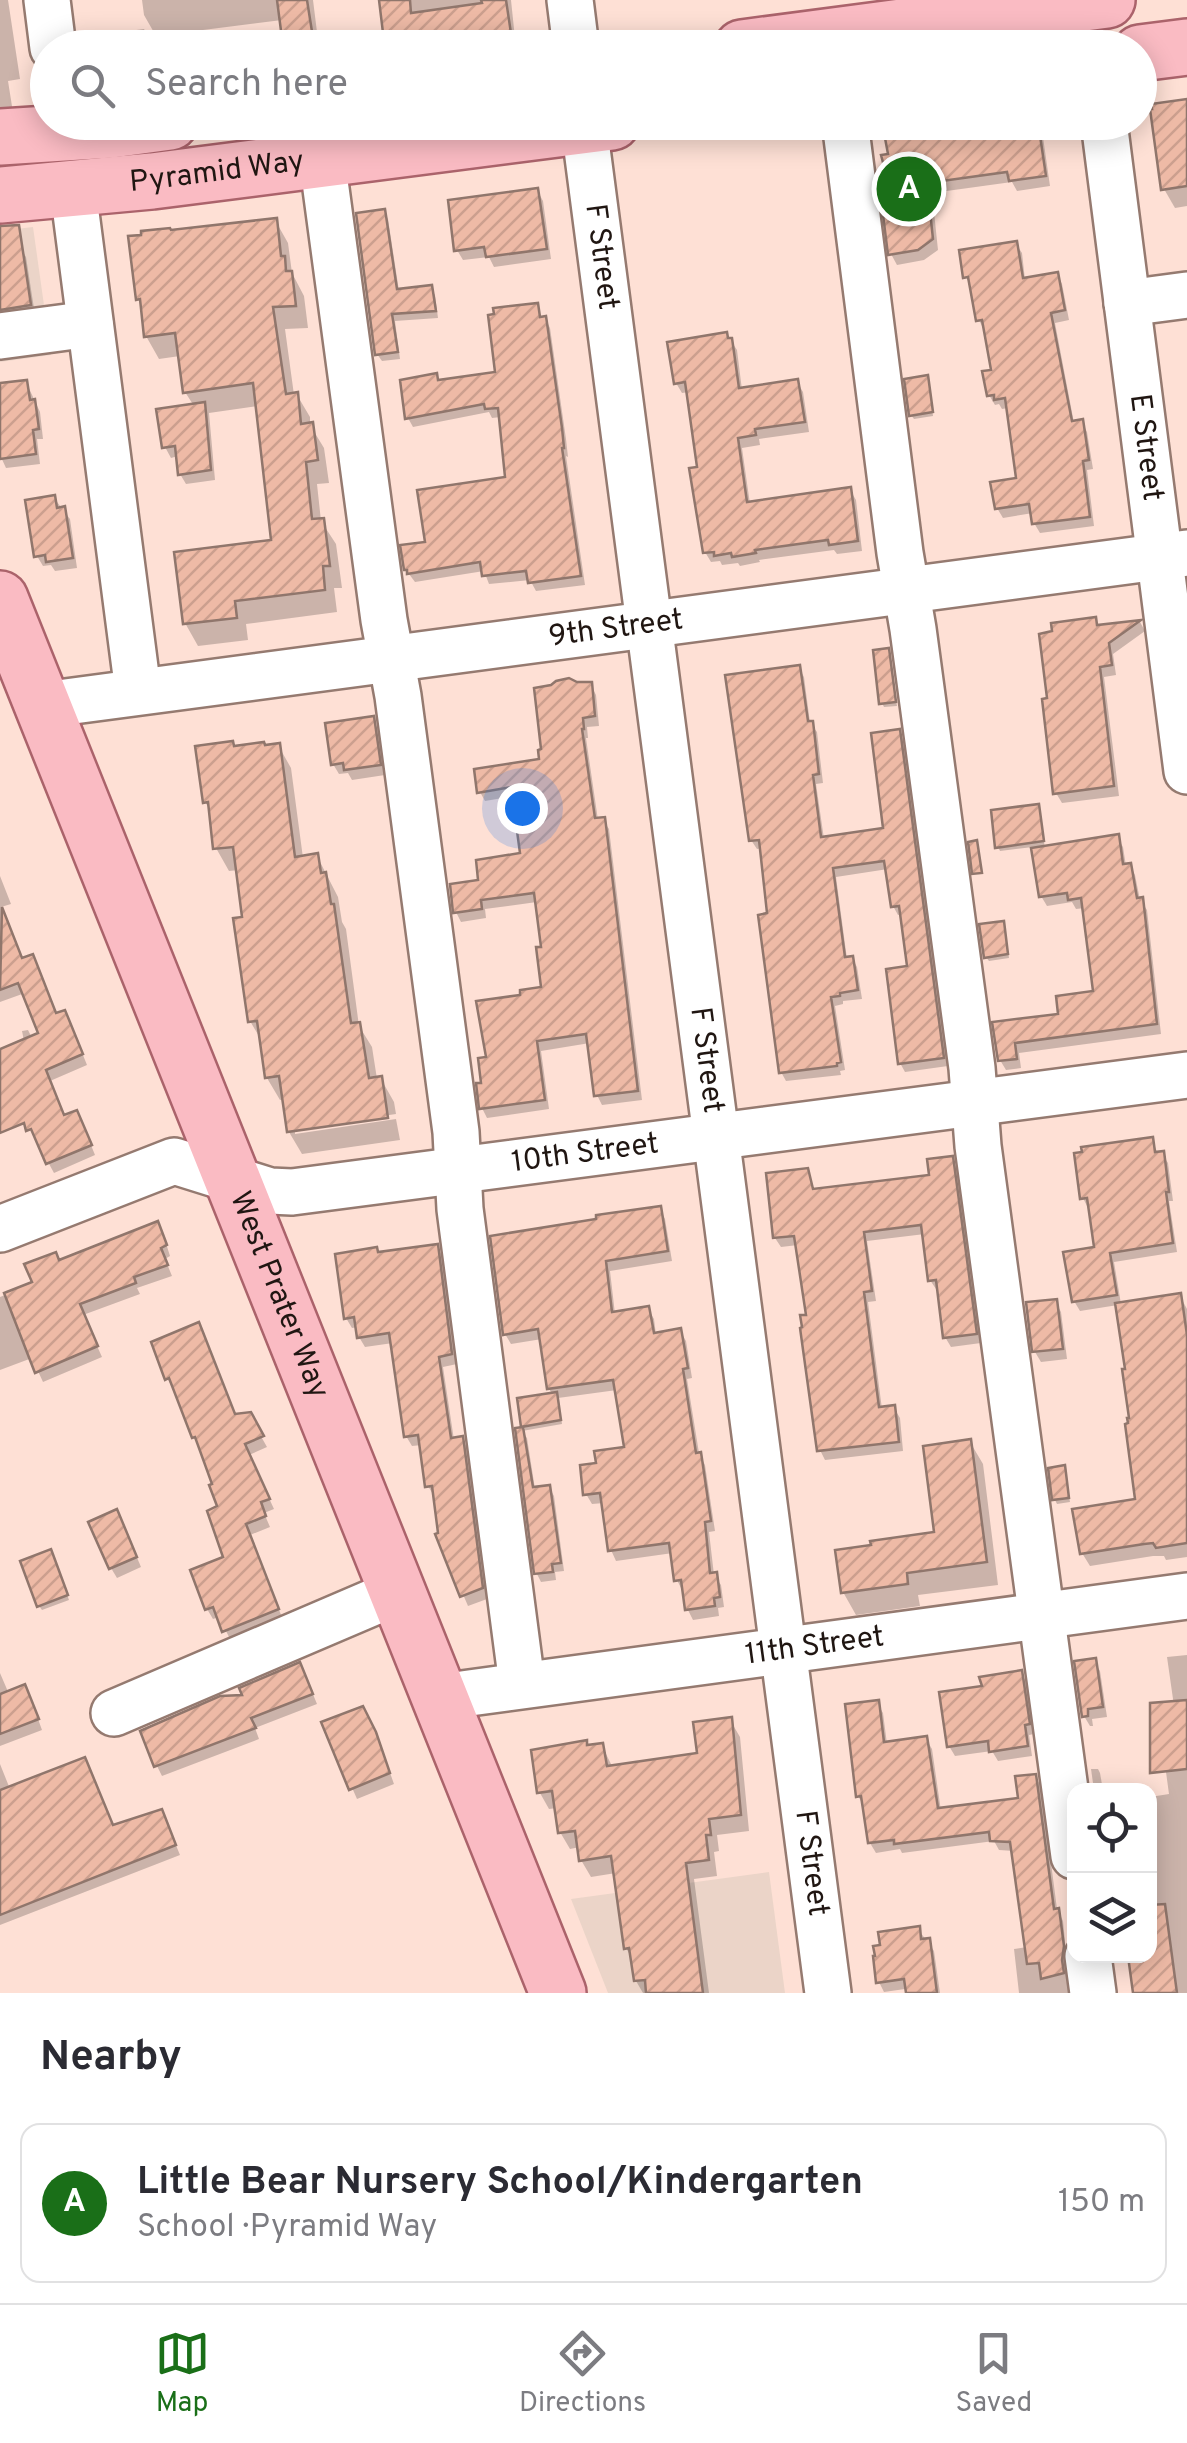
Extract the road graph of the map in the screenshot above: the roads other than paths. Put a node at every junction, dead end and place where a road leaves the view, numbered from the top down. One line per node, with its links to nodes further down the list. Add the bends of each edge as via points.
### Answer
1 (47, 0): 4 (street)
2 (570, 0): 5 (street)
3 (1094, 1): 6 (main road)
4 (51, 30)
5 (574, 30)
6 (877, 30)
7 (1187, 47): 8 (main road)
8 (1157, 51)
9 (30, 133): 10 (main road, Pyramid Way)
10 (0, 137)
11 (472, 140): 15 (main road, Pyramid Way)
12 (600, 140): 25 (street, F Street)
13 (847, 140): 23 (street)
14 (1106, 140): 19 (street, E Street)
15 (322, 159): 16 (main road, Pyramid Way); 26 (street)
16 (73, 190): 17 (main road, Pyramid Way); 20 (street)
17 (0, 195)
18 (1187, 294): 19 (street)
19 (1128, 303): 22 (street, E Street)
20 (90, 324): 21 (street); 27 (street)
21 (0, 336)
22 (1173, 554): 23 (street, 9th Street); 29 (street, E Street)
23 (906, 590): 25 (street, 9th Street); 31 (street)
24 (0, 599): 28 (main road, West Prater Way)
25 (650, 624): 26 (street, 9th Street); 32 (street, F Street)
26 (391, 657): 27 (street, 9th Street); 33 (street)
27 (138, 691): 28 (street, 9th Street)
28 (42, 705): 34 (main road, West Prater Way)
29 (1187, 771)
30 (1187, 1075): 31 (street, 10th Street)
31 (975, 1102): 32 (street, 10th Street); 38 (street)
32 (717, 1137): 33 (street, 10th Street); 39 (street, F Street)
33 (458, 1170): 34 (street, 10th Street, via 292,1192); 40 (street)
34 (233, 1179): 35 (street, 10th Street, via 174,1160); 36 (main road, West Prater Way)
35 (0, 1229)
36 (398, 1592): 41 (main road, West Prater Way); 42 (street)
37 (1187, 1596): 38 (street, 11th Street)
38 (1043, 1615): 39 (street, 11th Street); 43 (street)
39 (783, 1649): 40 (street, 11th Street); 46 (street, F Street)
40 (522, 1684): 41 (street, 11th Street)
41 (440, 1697): 45 (main road, West Prater Way)
42 (114, 1713)
43 (1067, 1802)
44 (1089, 1963): 47 (street)
45 (558, 1993)
46 (828, 1993)
47 (1093, 1993)

